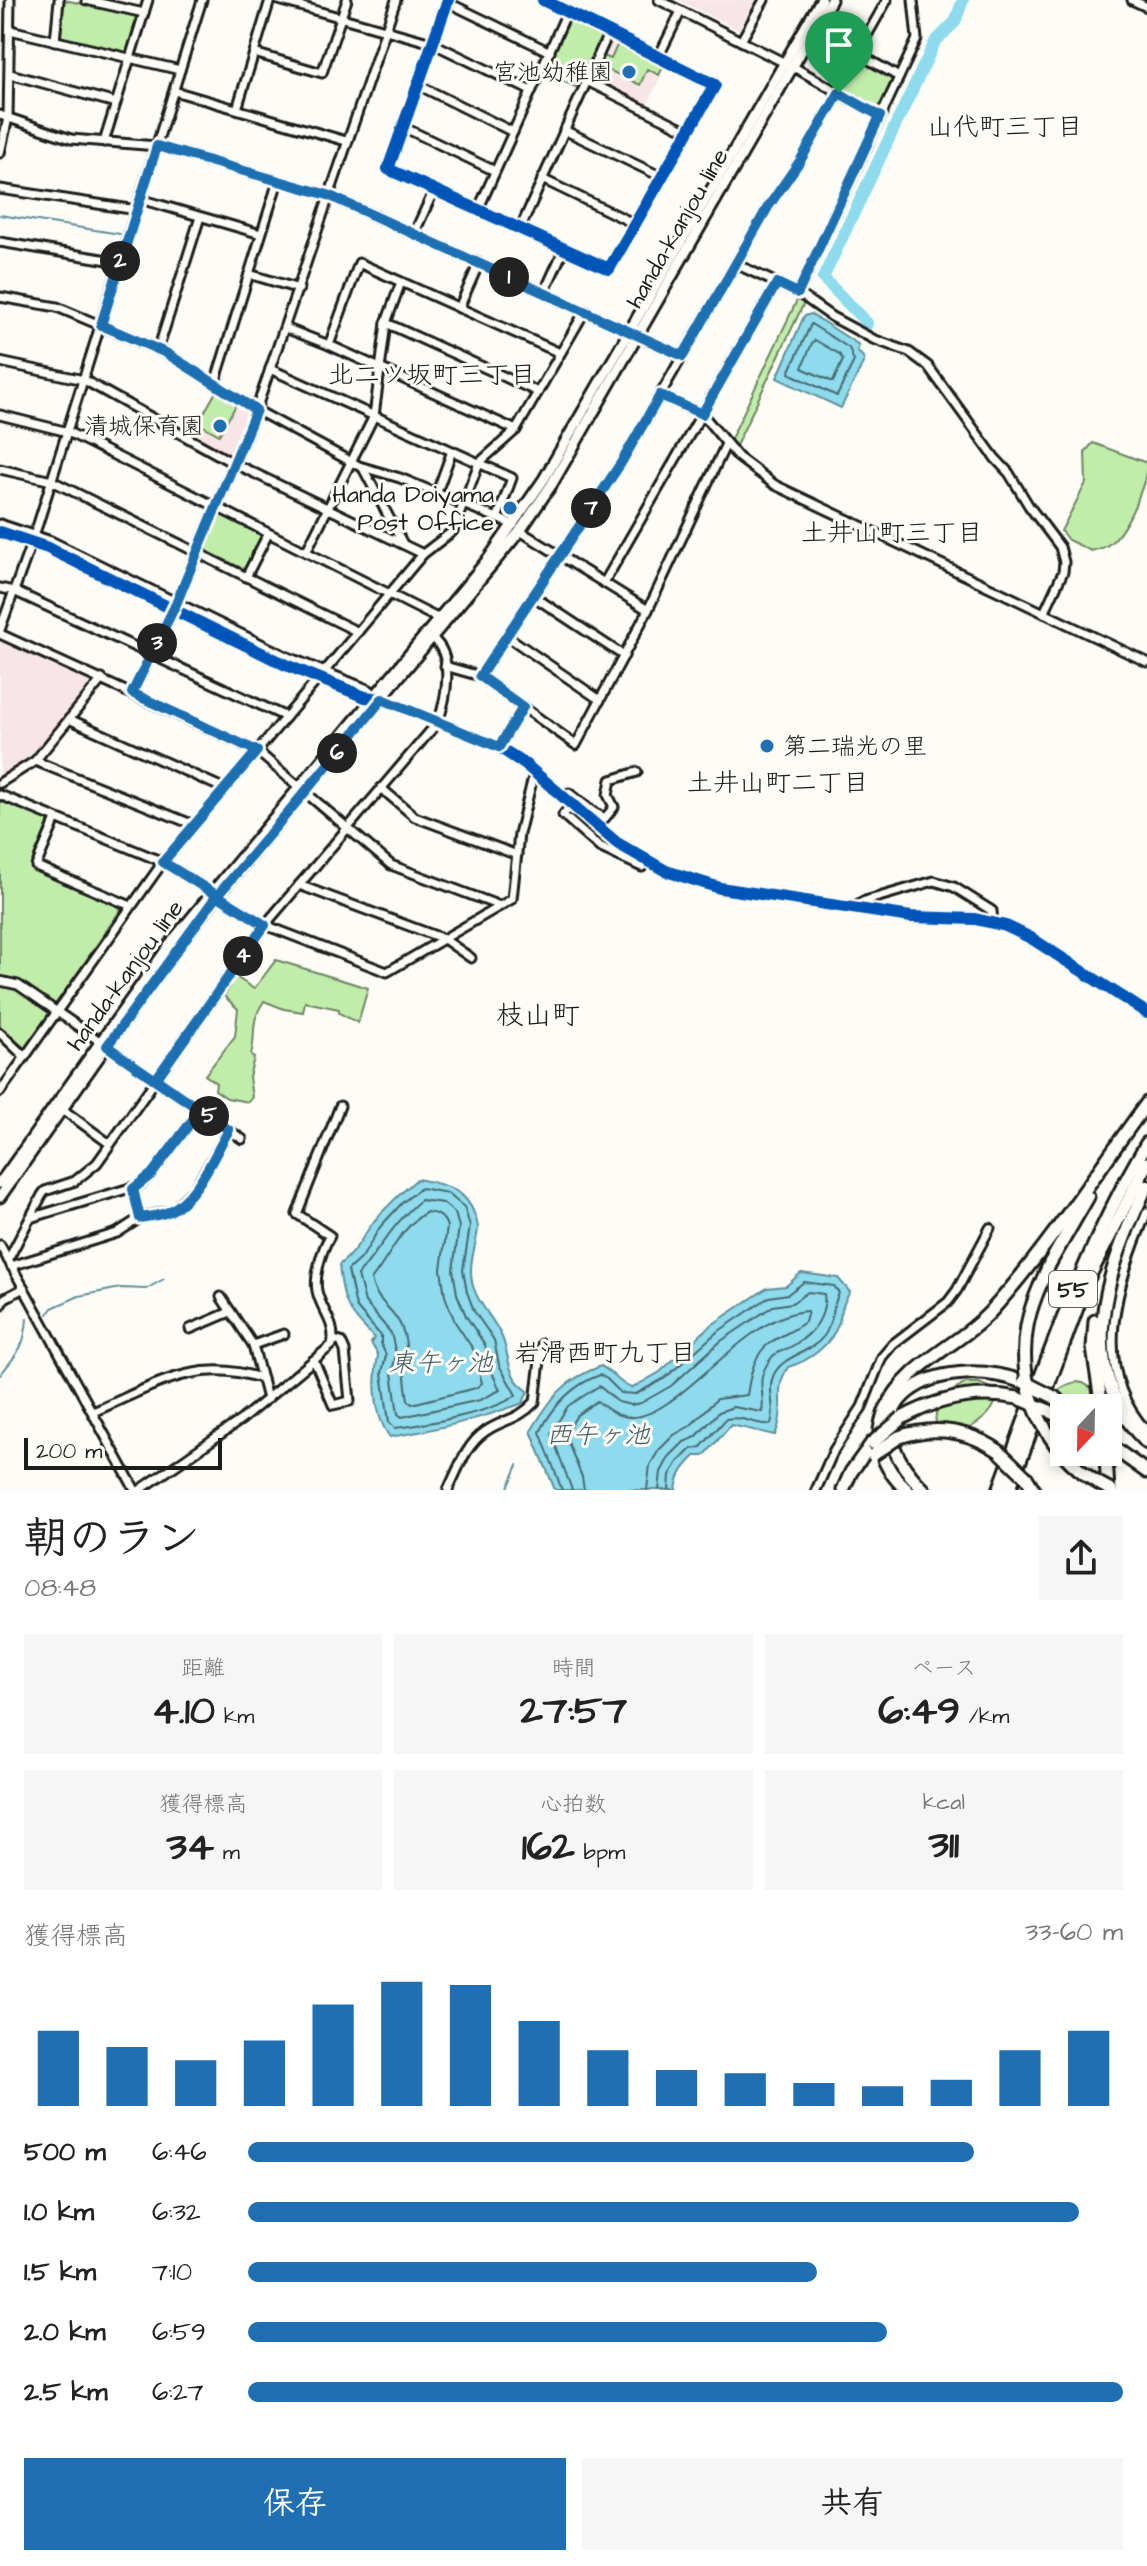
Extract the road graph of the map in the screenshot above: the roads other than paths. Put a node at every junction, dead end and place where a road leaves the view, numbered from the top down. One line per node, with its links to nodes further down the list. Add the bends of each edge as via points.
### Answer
1 (10, 0): 24 (street)
2 (59, 0): 27 (street)
3 (86, 0): 22 (street)
4 (148, 0): 22 (street)
5 (202, 0): 35 (street)
6 (270, 0): 31 (street)
7 (278, 0): 23 (street)
8 (347, 0): 23 (street)
9 (396, 0): 25 (street)
10 (543, 0): 21 (street)
11 (659, 0): 20 (street)
12 (764, 0): 28 (street)
13 (821, 0): 34 (main road, handa-kanjou line)
14 (831, 0): 34 (main road, handa-kanjou line)
15 (887, 0): 37 (street, via 857,53)
16 (915, 0): 37 (street, via 917,39)
17 (1132, 0): 19 (street)
18 (447, 1): 29 (street); 30 (street)
19 (1147, 7)
20 (681, 11): 28 (street); 32 (street)
21 (567, 12): 26 (street); 30 (street)
22 (144, 13): 33 (street)
23 (341, 17): 25 (street); 31 (street, via 322,73)
24 (10, 30): 27 (street); 36 (street)
25 (385, 30): 29 (street); 51 (street)
26 (609, 32): 32 (street); 38 (street)
27 (55, 41): 33 (street)
28 (741, 41): 34 (street)
29 (432, 43): 39 (street); 41 (street)
30 (550, 52): 41 (street)
31 (254, 53): 44 (street)
32 (659, 56): 49 (street, via 715,85)
33 (130, 58): 35 (street); 43 (street)
34 (789, 65): 42 (street); 87 (main road, handa-kanjou line)
35 (180, 70): 40 (street)
36 (10, 74): 43 (street); 45 (street)
37 (899, 77): 46 (street)
38 (587, 81): 48 (street); 49 (street)
39 (418, 85): 47 (street); 50 (street)
40 (174, 91): 44 (street); 53 (street)
41 (531, 91): 50 (street)
42 (839, 93): 46 (street); 74 (street)
43 (116, 103): 52 (street)
44 (237, 109): 51 (street)
45 (4, 116): 52 (street, via 63,137); 54 (street)
46 (880, 116): 80 (street)
47 (403, 127): 55 (street); 60 (street, via 388,169)
48 (564, 130): 56 (street); 57 (street)
49 (688, 131): 56 (street)
50 (513, 132): 55 (street)
51 (346, 141): 61 (street)
52 (104, 142): 53 (street)
53 (157, 146): 58 (street); 62 (street)
54 (0, 153)
55 (495, 171): 64 (street)
56 (662, 177): 66 (street)
57 (542, 179): 66 (street); 67 (street)
58 (278, 181): 61 (street); 68 (street)
59 (0, 189): 63 (street)
60 (434, 190): 64 (street); 69 (street)
61 (328, 195): 69 (street); 78 (street)
62 (140, 199): 63 (street); 65 (street)
63 (137, 210): 72 (street)
64 (478, 210): 67 (street)
65 (200, 217): 68 (street); 89 (street)
66 (635, 224): 71 (street, via 609,269)
67 (520, 229): 71 (street)
68 (261, 234): 75 (street)
69 (414, 234): 73 (street)
70 (0, 242): 72 (street)
71 (564, 249): 79 (street)
72 (120, 262): 85 (street)
73 (479, 263): 79 (street); 82 (street)
74 (736, 264): 77 (street); 91 (street)
75 (249, 274): 78 (street); 96 (street)
76 (401, 282): 82 (street); 84 (street); 88 (street, via 359,263)
77 (777, 283): 80 (street); 100 (street)
78 (299, 289): 86 (street)
79 (544, 293): 83 (street)
80 (798, 293): 136 (street, via 873,339 918,357 942,382 1060,547 1063,572)
81 (0, 297): 85 (street, via 40,302)
82 (459, 308): 90 (street)
83 (585, 311): 87 (street); 90 (street)
84 (386, 323): 93 (street); 97 (street)
85 (101, 325): 89 (street); 95 (street)
86 (285, 328): 88 (street); 94 (street)
87 (634, 334): 91 (street); 119 (main road, handa-kanjou line, via 552,484)
88 (329, 345): 93 (street)
89 (158, 350): 96 (street)
90 (560, 353): 97 (street)
91 (683, 356): 98 (street)
92 (0, 362): 95 (street)
93 (380, 368): 102 (street); 103 (street)
94 (270, 369): 99 (street); 102 (street)
95 (84, 380): 104 (street); 108 (street)
96 (215, 383): 99 (street)
97 (538, 392): 103 (street)
98 (660, 395): 100 (street); 127 (street)
99 (256, 410): 107 (street); 108 (street)
100 (702, 414): 105 (street); 129 (street)
101 (0, 415): 104 (street)
102 (374, 416): 106 (street); 107 (street)
103 (516, 430): 109 (street)
104 (68, 432): 112 (street); 115 (street)
105 (726, 444): 135 (street); 136 (street, via 749,467 791,493)
106 (452, 451): 109 (street); 113 (street)
107 (351, 461): 110 (street); 116 (street)
108 (233, 463): 115 (street); 116 (street)
109 (479, 463): 114 (street); 117 (street, via 512,478)
110 (363, 468): 113 (street); 123 (street)
111 (0, 469): 112 (street)
112 (52, 481): 122 (street); 125 (street)
113 (437, 492): 114 (street)
114 (463, 502): 117 (street); 126 (street, via 449,537)
115 (216, 507): 121 (street); 125 (street)
116 (327, 509): 123 (street); 124 (street)
117 (498, 516): 119 (street)
118 (0, 524): 122 (street)
119 (517, 528): 127 (street); 137 (main road, handa-kanjou line); 141 (main road, handa-kanjou line)
120 (0, 532): 122 (street)
121 (268, 534): 124 (street); 128 (street)
122 (34, 539): 131 (street); 134 (street)
123 (404, 544): 126 (street)
124 (306, 552): 132 (street)
125 (197, 553): 128 (street); 134 (street)
126 (423, 554): 132 (street)
127 (559, 555): 129 (street); 133 (street)
128 (246, 577): 139 (street)
129 (604, 583): 135 (street)
130 (0, 588): 131 (street)
131 (14, 591): 138 (street); 142 (street)
132 (389, 595): 137 (street); 139 (street)
133 (533, 596): 140 (street); 143 (street)
134 (174, 607): 142 (street); 146 (street)
135 (648, 610): 143 (street)
136 (1044, 613): 144 (street)
137 (439, 619): 150 (main road, handa-kanjou line)
138 (0, 632): 148 (street)
139 (358, 632): 146 (street)
140 (507, 636): 147 (street); 151 (street)
141 (433, 639): 145 (street); 150 (main road, handa-kanjou line)
142 (152, 654): 149 (street); 153 (street)
143 (624, 656): 151 (street)
144 (1147, 662)
145 (445, 666): 147 (street); 155 (street)
146 (322, 675): 150 (street, via 370,690); 153 (street)
147 (480, 676): 152 (street)
148 (102, 679): 149 (street); 154 (street)
149 (132, 693): 157 (street)
150 (379, 698): 155 (street); 164 (main road, handa-kanjou line)
151 (600, 700): 152 (street, via 576,745)
152 (523, 707): 156 (street)
153 (286, 717): 157 (street)
154 (69, 719): 158 (street); 163 (street)
155 (438, 722): 156 (street); 162 (street)
156 (499, 747): 160 (street)
157 (257, 751): 163 (street); 164 (street)
158 (35, 761): 161 (street); 169 (street)
159 (637, 772): 166 (street, via 611,780 608,795 614,807 605,818 569,793)
160 (534, 773): 166 (street); 171 (street)
161 (0, 783)
162 (381, 788): 170 (street); 171 (street, via 415,817)
163 (225, 789): 169 (street)
164 (302, 790): 170 (street); 175 (main road, handa-kanjou line)
165 (0, 795): 168 (street)
166 (562, 796): 167 (street)
167 (572, 804): 172 (street); 172 (street, via 563,815 599,847 642,867)
168 (56, 819): 173 (street); 176 (street, via 36,866)
169 (194, 825): 173 (street)
170 (347, 828): 174 (street); 177 (street, via 391,865)
171 (517, 855): 177 (street, via 512,899)
172 (645, 861): 178 (street, via 704,884)
173 (163, 862): 175 (street); 176 (street)
174 (299, 885): 180 (street); 181 (street)
175 (214, 894): 180 (street); 187 (main road, handa-kanjou line)
176 (131, 906): 184 (street)
177 (500, 906): 181 (street)
178 (850, 908): 179 (street); 179 (street, via 925,882 943,881 992,911)
179 (993, 922): 185 (street, via 1031,938)
180 (265, 925): 181 (street, via 387,972); 189 (street)
181 (444, 939): 182 (street)
182 (471, 958)
183 (0, 981): 184 (street, via 18,985)
184 (57, 1012): 187 (street); 188 (street)
185 (1147, 1013)
186 (0, 1033): 188 (street)
187 (104, 1044): 189 (street); 193 (main road, handa-kanjou line); 200 (main road, handa-kanjou line)
188 (25, 1057): 190 (street)
189 (156, 1079): 194 (street); 198 (street)
190 (0, 1092)
191 (340, 1106): 217 (street, via 297,1214 330,1236 316,1290)
192 (1147, 1106): 240 (highway, via 998,1303 894,1396 879,1444 886,1466); 245 (highway, bridge, via 1050,1263 1027,1328 1025,1368 1041,1423 1059,1450)
193 (62, 1109): 198 (street); 203 (main road, handa-kanjou line)
194 (200, 1110): 195 (street); 202 (street, via 152,1174)
195 (229, 1130): 196 (street); 206 (street, via 185,1200 166,1213)
196 (242, 1139)
197 (1147, 1143): 229 (highway, 55, via 1078,1277)
198 (110, 1144): 205 (street, via 83,1177 45,1191)
199 (1147, 1163): 229 (highway, 55, via 1087,1281)
200 (0, 1183)
201 (1147, 1186): 209 (highway)
202 (133, 1189): 205 (street); 206 (street)
203 (0, 1197)
204 (1147, 1212): 227 (street, via 1122,1279 1112,1338 1124,1394)
205 (30, 1218): 210 (street)
206 (140, 1218): 210 (street, via 117,1233)
207 (990, 1228): 237 (street, via 948,1302 882,1357 862,1407)
208 (0, 1245): 210 (street)
209 (1121, 1249): 222 (highway, via 1094,1326); 228 (highway, via 1103,1311 1102,1353 1117,1403)
210 (9, 1263): 211 (street)
211 (24, 1288): 213 (street); 226 (street)
212 (221, 1297): 214 (street)
213 (0, 1306)
214 (230, 1312): 215 (street); 219 (street)
215 (190, 1329)
216 (284, 1334): 219 (street)
217 (334, 1340): 220 (street); 220 (street, via 345,1351 350,1401 333,1405)
218 (542, 1344): 236 (street, via 535,1402 478,1437)
219 (253, 1345): 221 (street)
220 (314, 1360): 224 (street)
221 (262, 1379): 224 (street); 226 (street, via 228,1371 190,1372)
222 (1100, 1394)
223 (1050, 1395): 241 (highway, bridge, via 991,1373 961,1373 926,1381 904,1396 890,1422 892,1445)
224 (267, 1399): 235 (street)
225 (1050, 1411): 230 (highway, bridge, via 1018,1398 963,1396 902,1418)
226 (93, 1412): 235 (street)
227 (1147, 1431)
228 (1147, 1443)
229 (1021, 1444): 242 (highway); 243 (highway)
230 (873, 1449): 238 (highway, via 851,1472); 239 (highway); 244 (highway, bridge, via 899,1437 953,1431 999,1451)
231 (1122, 1455): 234 (highway)
232 (1122, 1462): 234 (highway)
233 (1108, 1466): 245 (highway)
234 (1147, 1475)
235 (138, 1490)
236 (448, 1490)
237 (816, 1490)
238 (843, 1490)
239 (849, 1490)
240 (907, 1490)
241 (924, 1490)
242 (999, 1490)
243 (1009, 1490)
244 (1034, 1490)
245 (1110, 1490)

